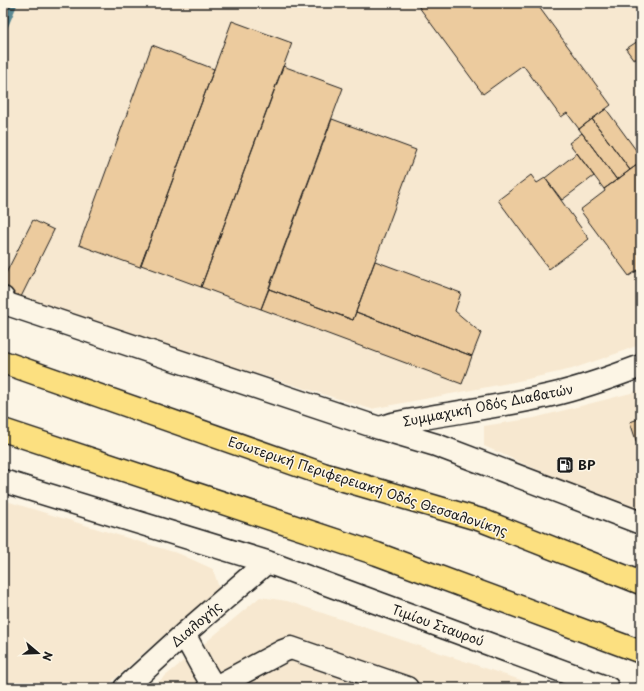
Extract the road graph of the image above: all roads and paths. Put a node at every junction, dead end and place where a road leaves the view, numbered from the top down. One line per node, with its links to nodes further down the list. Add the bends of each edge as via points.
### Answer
1 (3, 298): 4 (street, via 7,304)
2 (3, 362): 9 (highway, Εσωτερική Περιφερειακή Οδός Θεσσαλονίκης, via 323,474 481,520)
3 (641, 366): 4 (street, Συμμαχική Οδός Διαβατών, via 552,395)
4 (379, 428): 7 (street, via 436,445)
5 (3, 430): 11 (highway, via 377,554)
6 (3, 481): 8 (street, Τιμίου Σταυρού)
7 (641, 523)
8 (267, 562): 10 (street, Διαλογής); 15 (street, Τιμίου Σταυρού)
9 (641, 583)
10 (184, 634): 12 (street, Διαλογής); 13 (street)
11 (641, 652)
12 (125, 688)
13 (214, 688): 14 (street, via 290,648)
14 (407, 688)
15 (608, 688)

